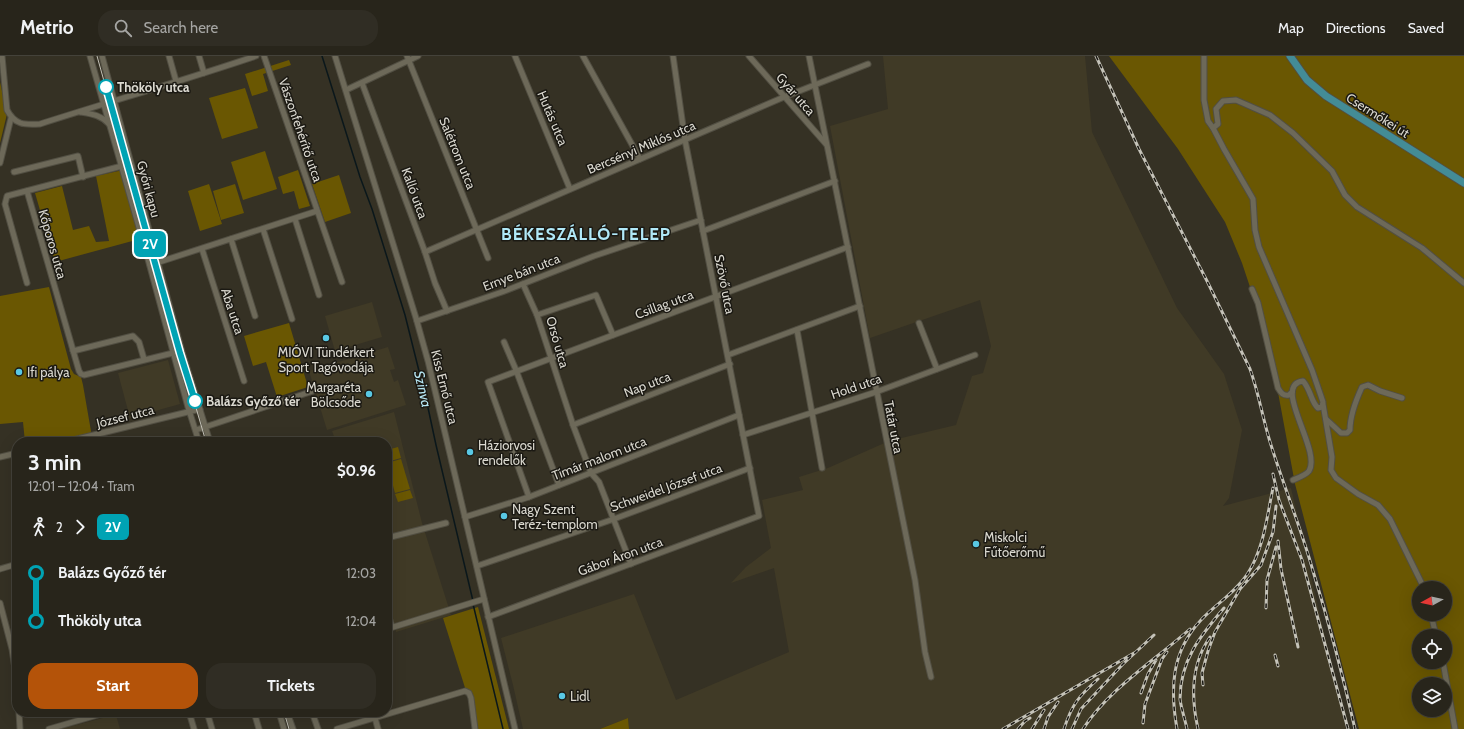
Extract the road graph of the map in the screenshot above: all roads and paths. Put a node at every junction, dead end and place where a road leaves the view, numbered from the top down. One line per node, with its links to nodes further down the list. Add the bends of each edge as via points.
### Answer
1 (2, 56): 28 (street, via 7,110)
2 (90, 56): 26 (street, Győri kapu)
3 (102, 56): 25 (street, Győri kapu)
4 (169, 56): 20 (street)
5 (199, 56): 19 (street)
6 (256, 56): 19 (street)
7 (264, 56): 42 (street, Vászonfehérítő utca)
8 (335, 56): 23 (street, Kiss Ernő utca)
9 (418, 56): 17 (street)
10 (515, 56): 40 (street, Hutás utca)
11 (583, 56): 33 (street)
12 (673, 56): 31 (street, Szövő utca)
13 (749, 56): 24 (street, Gyár utca)
14 (809, 56): 22 (street, Tatár utca)
15 (1204, 56): 30 (street, via 1205,109)
16 (1290, 56): 39 (main road, Csermőkei út, via 1307,80 1326,96)
17 (408, 58): 21 (street); 46 (street, Salétrom utca)
18 (868, 64): 22 (street, Bercsényi Miklós utca)
19 (204, 74): 20 (street)
20 (176, 81): 25 (street)
21 (362, 83): 23 (street); 51 (street, Kalló utca)
22 (814, 84): 24 (street, Bercsényi Miklós utca); 32 (street, Tatár utca)
23 (346, 90): 67 (street, Kiss Ernő utca)
24 (784, 97): 31 (street, Bercsényi Miklós utca); 32 (street, Gyár utca)
25 (114, 100): 26 (street); 53 (street, Győri kapu)
26 (104, 104): 27 (street); 29 (street, Győri kapu)
27 (80, 112): 28 (street, via 35,125 22,124); 29 (street, via 102,117)
28 (11, 118): 34 (street)
29 (110, 124): 35 (street, Győri kapu)
30 (1213, 128): 57 (street, via 1218,124 1216,109 1223,102 1236,100 1270,115 1293,133 1332,171 1345,195 1357,207 1422,248); 86 (street, via 1253,200 1259,247 1312,370)
31 (685, 140): 33 (street, Bercsényi Miklós utca); 44 (street, Szövő utca)
32 (827, 146): 38 (street, Tatár utca)
33 (640, 160): 40 (street, Bercsényi Miklós utca)
34 (0, 163)
35 (122, 166): 37 (street); 54 (street, Győri kapu)
36 (14, 172): 37 (street, via 78,156)
37 (83, 177): 41 (street)
38 (835, 181): 47 (street); 49 (street, Tatár utca)
39 (1464, 183)
40 (570, 189): 46 (street, Bercsényi Miklós utca)
41 (27, 191): 56 (street, via 7,196 5,204); 72 (street, Kőporos utca)
42 (318, 211): 43 (street); 55 (street)
43 (295, 219): 45 (street); 60 (street)
44 (701, 220): 47 (street, Szövő utca); 58 (street, Ernye bán utca, via 594,256)
45 (263, 229): 48 (street); 66 (street)
46 (476, 230): 51 (street, Bercsényi Miklós utca); 52 (street, Salétrom utca)
47 (703, 232): 61 (street, Szövő utca)
48 (231, 239): 50 (street); 65 (street, Aba utca)
49 (848, 247): 61 (street, Csillag utca); 62 (street, Tatár utca)
50 (202, 249): 53 (street); 81 (street, Aba utca)
51 (425, 252): 63 (street, Kalló utca)
52 (488, 258)
53 (157, 263): 54 (street); 87 (street, Győri kapu)
54 (150, 265): 73 (street, Győri kapu)
55 (342, 282)
56 (27, 283)
57 (1464, 283)
58 (523, 284): 63 (street, Ernye bán utca); 64 (street)
59 (1252, 289): 84 (street, via 1258,303 1278,388 1281,394 1286,396)
60 (319, 295)
61 (717, 297): 70 (street, Csillag utca); 75 (street, Szövő utca)
62 (860, 306): 69 (street); 83 (street, Tatár utca)
63 (447, 311): 67 (street, Ernye bán utca)
64 (537, 315): 70 (street, Orsó utca, via 596,295); 76 (street, Orsó utca)
65 (256, 316)
66 (292, 319)
67 (417, 321): 108 (street, Kiss Ernő utca)
68 (919, 323): 79 (street)
69 (797, 330): 75 (street); 89 (street)
70 (613, 335): 76 (street, Csillag utca)
71 (504, 342): 80 (street)
72 (73, 351): 77 (street, via 134,336 139,342); 77 (street, via 79,371 84,375)
73 (173, 353): 77 (street); 88 (street, Győri kapu)
74 (975, 355): 79 (street, Hold utca)
75 (728, 356): 78 (street, Szövő utca)
76 (551, 358): 80 (street, Csillag utca); 92 (street, Orsó utca)
77 (144, 359)
78 (730, 364): 90 (street, Szövő utca); 92 (street, Nap utca)
79 (937, 369): 83 (street, Hold utca)
80 (516, 370): 105 (street); 106 (street, Csillag utca, via 488,382)
81 (244, 381)
82 (314, 390): 93 (street)
83 (876, 392): 89 (street, Hold utca); 123 (street, Tatár utca, via 915,580)
84 (1292, 392): 86 (street, via 1294,384 1303,381 1309,388 1313,403 1318,408 1322,407); 104 (street, via 1292,401 1311,456 1308,473)
85 (1402, 398): 91 (street, via 1368,385 1362,387 1358,395 1350,430 1347,433 1341,433)
86 (1323, 402): 91 (street)
87 (200, 409): 88 (street, József utca); 93 (street, Győri kapu)
88 (190, 412): 94 (street, Győri kapu); 96 (street, József utca)
89 (812, 413): 95 (street, Hold utca); 102 (street)
90 (739, 415): 95 (street, Szövő utca); 103 (street, Tímár malom utca)
91 (1326, 419): 116 (street, via 1332,457 1331,470 1336,478 1378,505 1390,519)
92 (573, 425): 103 (street, Orsó utca)
93 (205, 426): 94 (street); 98 (street, Győri kapu)
94 (196, 430): 97 (street, Győri kapu)
95 (743, 435): 101 (street, Szövő utca)
96 (91, 437)
97 (198, 437)
98 (208, 437)
99 (12, 454): 100 (street)
100 (0, 457)
101 (750, 468): 107 (street, Szövő utca); 109 (street, Schweidel József utca)
102 (822, 468)
103 (592, 472): 105 (street, Tímár malom utca); 109 (street, Orsó utca, via 599,482)
104 (1293, 480)
105 (559, 485): 106 (street, Tímár malom utca)
106 (529, 497): 108 (street, Tímár malom utca)
107 (759, 516): 112 (street, Gábor Áron utca)
108 (465, 517): 114 (street, Kiss Ernő utca)
109 (614, 518): 112 (street, Orsó utca); 114 (street, Schweidel József utca)
110 (446, 523): 111 (street)
111 (392, 537)
112 (631, 564): 119 (street, Gábor Áron utca)
113 (12, 565): 115 (street)
114 (477, 566): 117 (street, Kiss Ernő utca)
115 (0, 569)
116 (1421, 581)
117 (484, 599): 119 (street, Kiss Ernő utca); 120 (street)
118 (0, 603): 121 (street)
119 (488, 617): 146 (street, Kiss Ernő utca)
120 (392, 627)
121 (12, 640)
122 (1444, 669): 147 (street)
123 (931, 677)
124 (392, 713): 145 (street, via 465,691 471,698)
125 (19, 717): 135 (street)
126 (91, 717): 136 (street)
127 (190, 717): 137 (street)
128 (208, 717): 138 (street)
129 (255, 717): 139 (street)
130 (280, 717): 140 (street)
131 (289, 717): 141 (street)
132 (314, 717): 142 (street)
133 (378, 717): 134 (street)
134 (375, 718): 143 (street); 144 (street)
135 (20, 729)
136 (49, 729)
137 (194, 729)
138 (212, 729)
139 (259, 729)
140 (284, 729)
141 (293, 729)
142 (318, 729)
143 (338, 729)
144 (378, 729)
145 (476, 729)
146 (515, 729)
147 (1455, 729)

